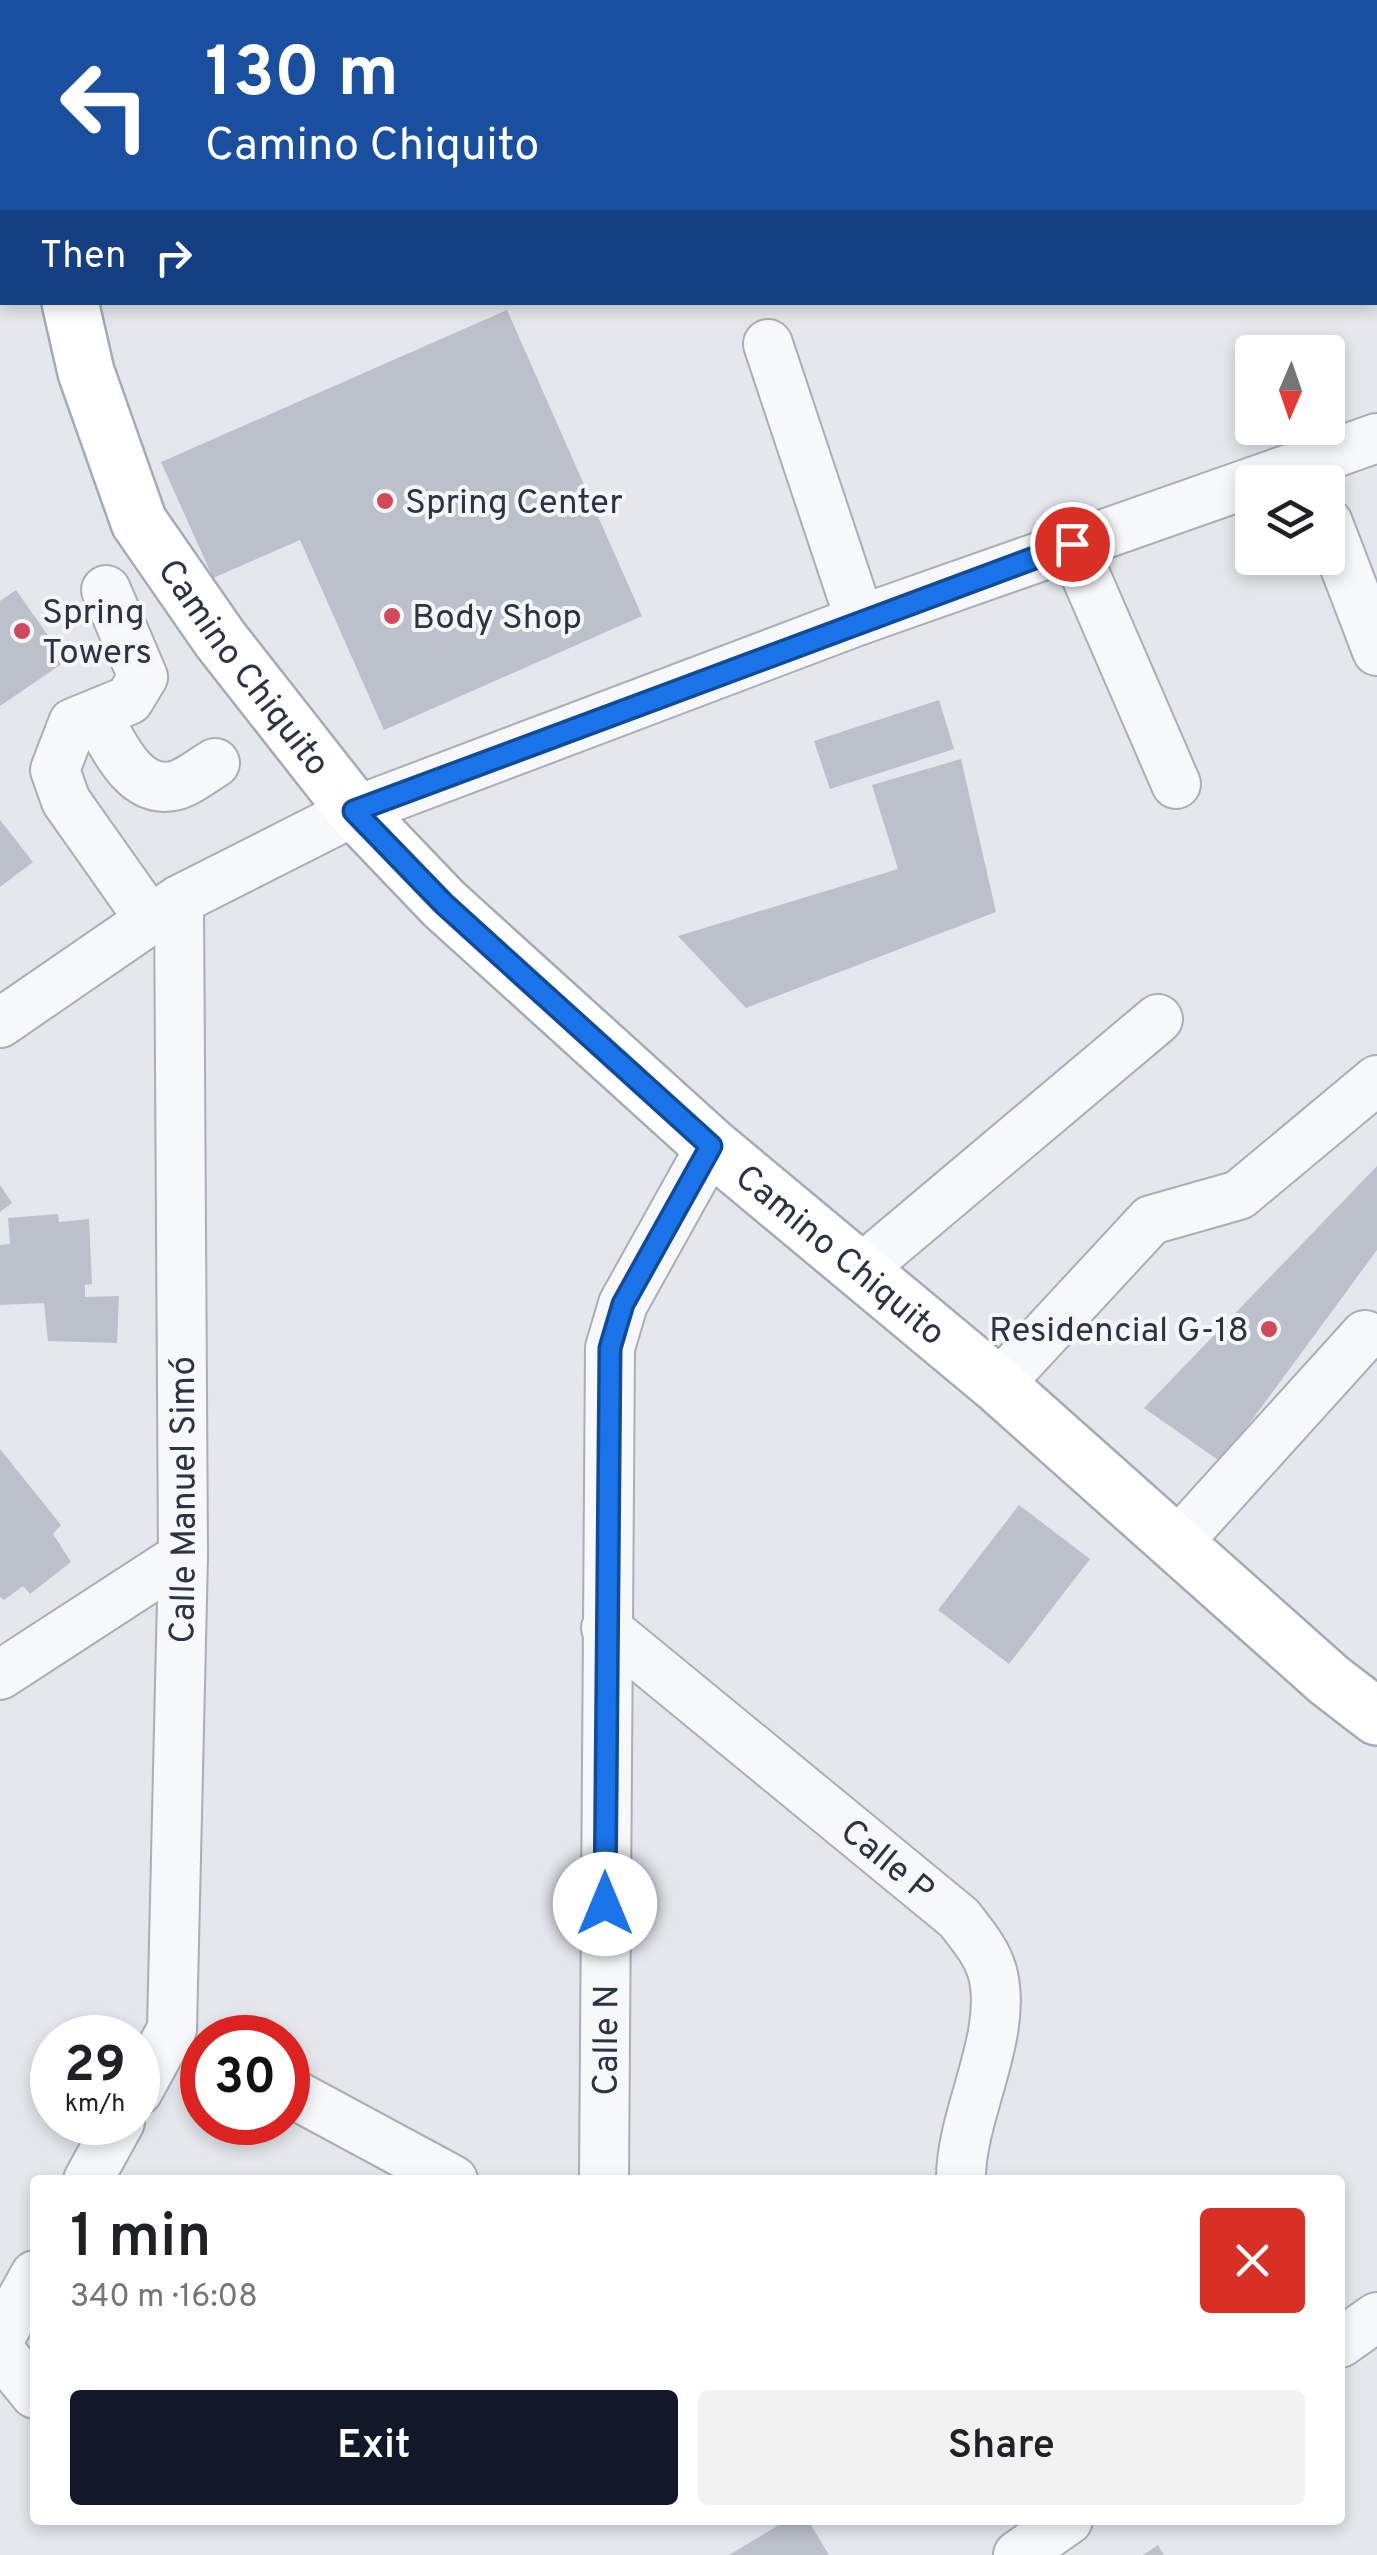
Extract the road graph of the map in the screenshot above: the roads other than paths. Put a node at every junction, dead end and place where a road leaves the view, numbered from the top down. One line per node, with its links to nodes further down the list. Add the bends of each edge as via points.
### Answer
1 (71, 305): 14 (main road, Camino Chiquito, via 86,372 139,522)
2 (768, 344): 9 (street)
3 (1377, 438): 4 (street)
4 (1324, 465)
5 (1235, 495): 6 (street)
6 (1072, 544): 9 (street); 13 (street)
7 (1345, 567): 10 (street)
8 (106, 590): 11 (street, via 143,676 129,700)
9 (860, 620): 14 (street)
10 (1377, 651)
11 (96, 714): 12 (street, via 143,782 172,786); 15 (street, via 74,724 55,770 66,801)
12 (216, 763)
13 (1176, 784)
14 (354, 811): 15 (street); 19 (main road, Camino Chiquito, via 444,904)
15 (164, 910): 17 (street); 24 (street, Calle Manuel Simó)
16 (1158, 1019): 20 (street)
17 (0, 1023)
18 (1377, 1080): 22 (street, via 1239,1195 1151,1220)
19 (711, 1146): 20 (main road, Camino Chiquito); 25 (street, Calle N, via 623,1304 610,1348)
20 (861, 1268): 22 (main road, Camino Chiquito)
21 (1365, 1335): 23 (street)
22 (998, 1386): 23 (main road, Camino Chiquito)
23 (1175, 1544): 27 (main road, Camino Chiquito)
24 (183, 1556): 26 (street); 28 (street, Calle Manuel Simó)
25 (606, 1628): 35 (street, Calle N); 36 (street, Calle P, via 959,1918 978,1943 992,1974 994,2008)
26 (0, 1675)
27 (1377, 1716)
28 (187, 2015)
29 (180, 2045): 30 (street, Calle Manuel Simó)
30 (160, 2067)
31 (310, 2103): 34 (street)
32 (107, 2145): 33 (street)
33 (91, 2175)
34 (443, 2175)
35 (604, 2175)
36 (961, 2175)
37 (30, 2284): 39 (street)
38 (1377, 2316): 40 (street)
39 (0, 2338)
40 (1345, 2339)
41 (0, 2351): 42 (street)
42 (30, 2388)
43 (1061, 2525): 44 (street)
44 (1018, 2555)

